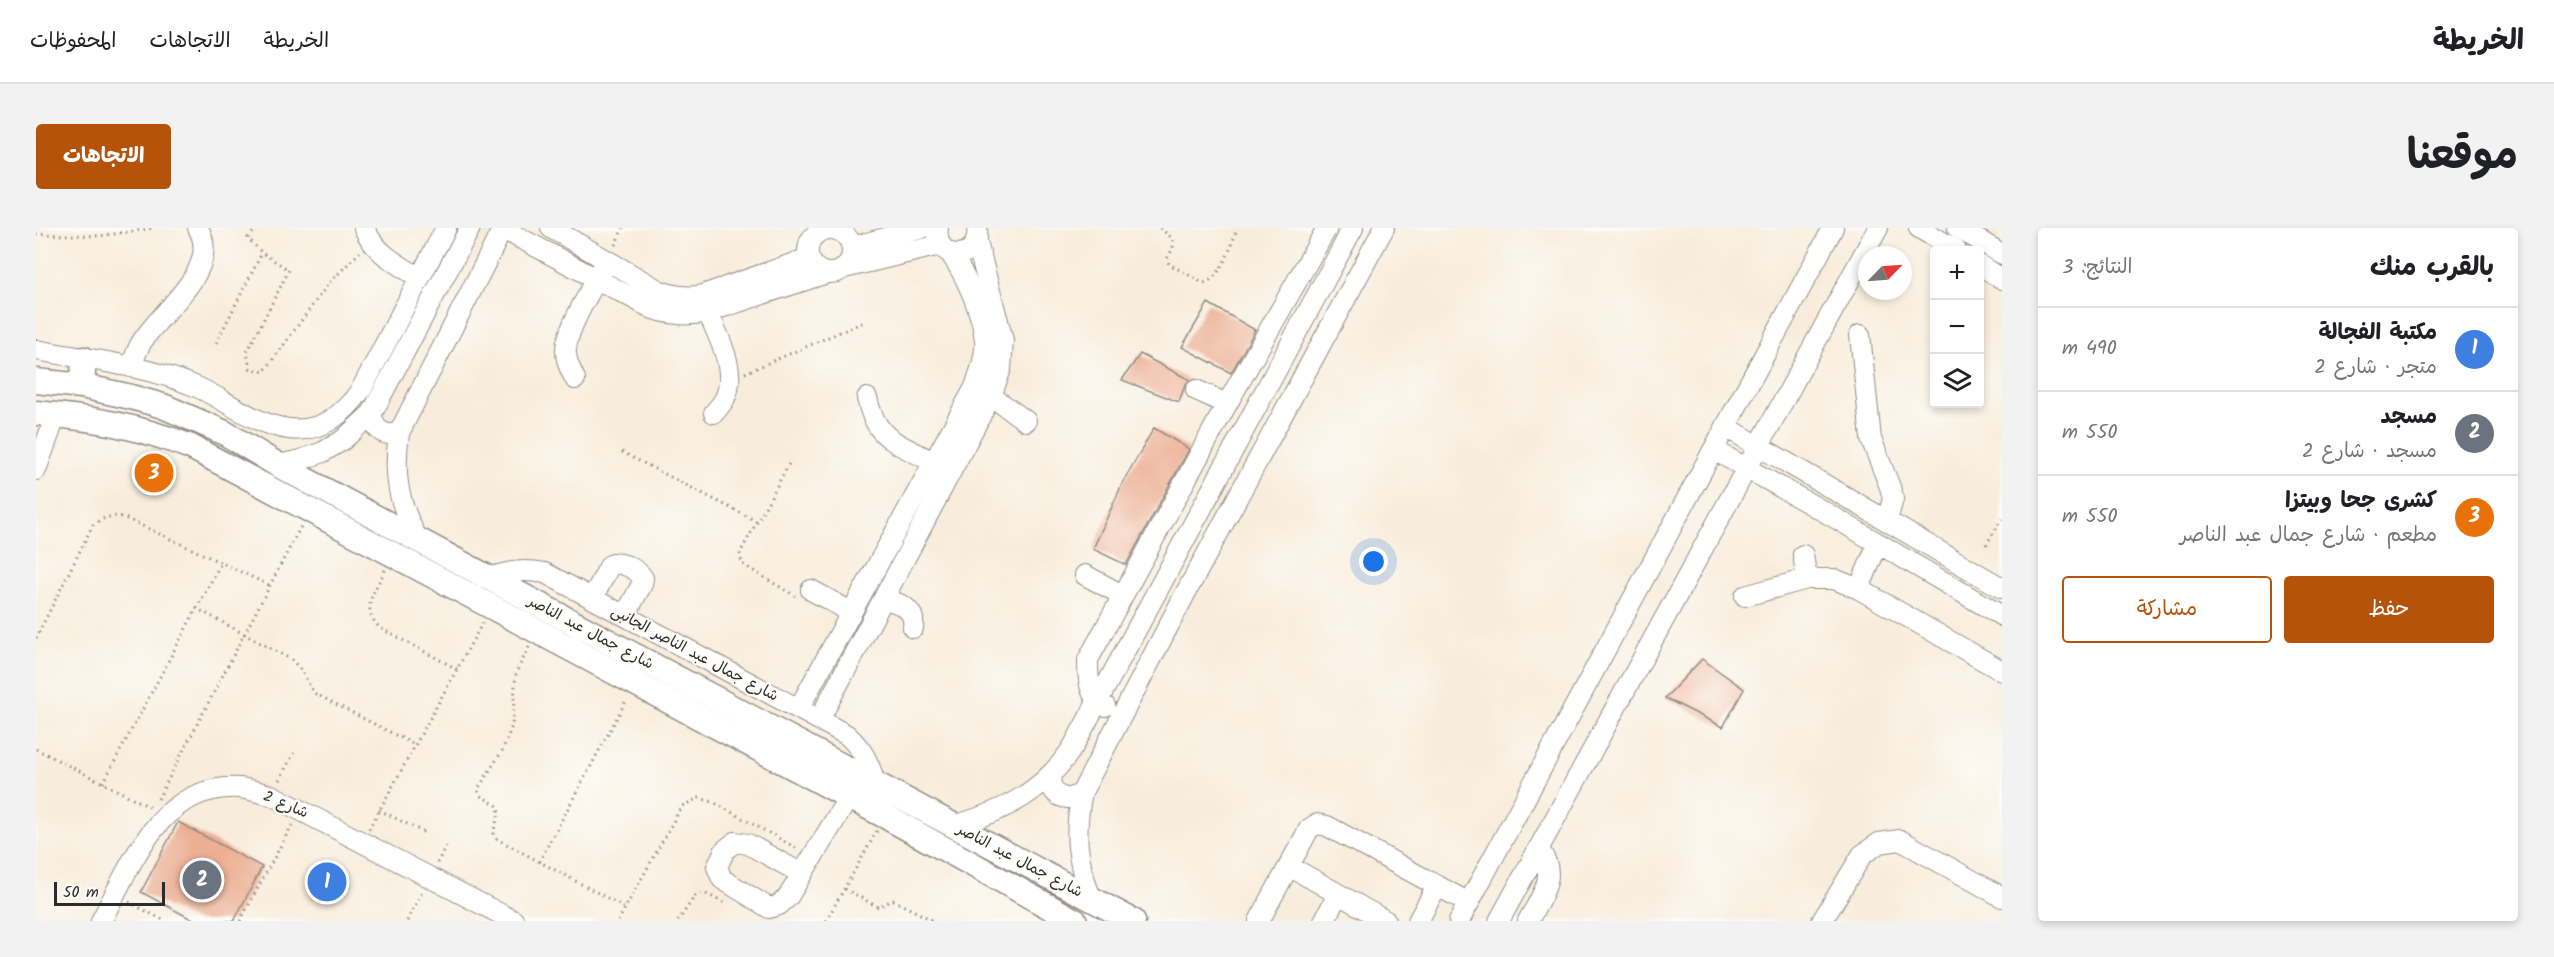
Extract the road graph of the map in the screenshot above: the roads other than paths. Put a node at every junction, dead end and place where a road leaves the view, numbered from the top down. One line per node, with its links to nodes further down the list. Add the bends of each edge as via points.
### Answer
1 (198, 228): 32 (street, via 204,252 198,272 140,344)
2 (446, 228): 25 (street)
3 (471, 228): 40 (street)
4 (551, 228): 22 (street)
5 (922, 228): 19 (street)
6 (1327, 228): 39 (street)
7 (1353, 228): 63 (street)
8 (1384, 228): 68 (street)
9 (1833, 228): 44 (street)
10 (1878, 228): 46 (street)
11 (1919, 228): 18 (street)
12 (1958, 228): 20 (street)
13 (503, 229): 26 (street); 45 (street)
14 (832, 229): 19 (street, via 850,241); 21 (street, via 812,237)
15 (367, 235): 25 (street, via 378,251)
16 (977, 235): 17 (street, via 966,253); 37 (street, via 1003,340 1001,369)
17 (943, 242): 24 (street); 48 (street, via 963,274 985,340 983,364 975,387)
18 (1949, 246)
19 (852, 247): 24 (street, via 851,259)
20 (2002, 254)
21 (809, 258): 22 (street, via 688,297 660,291); 24 (street, via 816,268)
22 (608, 260): 26 (street)
23 (1984, 268): 27 (street)
24 (835, 271): 28 (street)
25 (420, 278): 32 (street, via 349,407 311,428 289,429 268,423 197,387)
26 (597, 279): 28 (street, via 653,309 671,314); 33 (street, via 566,349)
27 (2002, 279)
28 (708, 312): 41 (street, via 730,379 725,398)
29 (1860, 335): 54 (street, via 1871,439 1893,499)
30 (36, 350): 31 (street)
31 (84, 358): 32 (street); 35 (main road)
32 (131, 367)
33 (575, 380)
34 (36, 381): 35 (main road, شارع جمال عبد الناصر)
35 (82, 386): 49 (main road, شارع جمال عبد الناصر, via 163,406 225,433)
36 (1196, 390): 39 (street)
37 (991, 396): 43 (street); 58 (street)
38 (867, 398): 48 (street, via 872,420 886,437)
39 (1227, 404): 67 (street)
40 (372, 413): 45 (street, via 383,433); 49 (street, via 343,440 323,452)
41 (714, 413)
42 (46, 414): 51 (street); 84 (main road, شارع جمال عبد الناصر, via 106,421 160,435 211,457)
43 (1026, 421)
44 (1726, 427): 46 (street); 47 (street)
45 (399, 433): 56 (street, via 397,489)
46 (1759, 447): 50 (street); 52 (street)
47 (1714, 450): 50 (street); 93 (street)
48 (933, 462): 55 (street)
49 (278, 465): 56 (main road, شارع جمال عبد الناصر)
50 (1747, 469): 53 (street); 86 (street)
51 (36, 470)
52 (1843, 495): 53 (street); 54 (street)
53 (1830, 515): 57 (street)
54 (1887, 520): 64 (street)
55 (894, 533): 58 (street); 72 (street)
56 (418, 540): 61 (main road, شارع جمال عبد الناصر)
57 (1878, 543): 65 (street); 74 (street)
58 (913, 544): 70 (street)
59 (1803, 555): 62 (street)
60 (1085, 575): 67 (street)
61 (489, 578): 71 (street, شارع جمال عبد الناصر الجانبى, via 516,570 545,573); 82 (main road, شارع جمال عبد الناصر)
62 (1807, 579): 65 (street, via 1834,579); 69 (street)
63 (1161, 584): 68 (street); 77 (street)
64 (2002, 588)
65 (1859, 589): 76 (street)
66 (811, 590): 72 (street)
67 (1122, 595): 77 (street, via 1088,660 1088,682)
68 (1184, 596): 79 (street)
69 (1745, 596)
70 (884, 598): 75 (street, via 910,610 915,618); 80 (street)
71 (592, 599): 73 (street, شارع جمال عبد الناصر الجانبى); 73 (street, via 610,565 619,562 643,578)
72 (851, 612): 78 (street)
73 (625, 616): 78 (street, شارع جمال عبد الناصر الجانبى)
74 (2002, 616)
75 (913, 628)
76 (2002, 671)
77 (1098, 702): 79 (street); 81 (street, via 1073,747)
78 (799, 708): 80 (street, شارع جمال عبد الناصر الجانبى)
79 (1122, 715): 83 (street)
80 (819, 720): 82 (street, شارع جمال عبد الناصر الجانبى, via 847,735 860,748 870,764)
81 (1050, 777): 83 (street, via 1050,787 1056,795 1075,798); 85 (street, via 1006,807)
82 (874, 782): 85 (main road, شارع جمال عبد الناصر)
83 (1082, 792): 92 (street, via 1076,846)
84 (849, 797): 88 (street); 94 (main road, شارع جمال عبد الناصر)
85 (956, 825): 92 (main road, شارع جمال عبد الناصر)
86 (1538, 849): 104 (street); 105 (street, via 1547,862 1548,885)
87 (1288, 866): 89 (street, via 1309,829 1322,824); 90 (street); 99 (street)
88 (802, 874)
89 (1437, 886): 93 (street); 102 (street)
90 (1338, 894): 100 (street); 101 (street)
91 (2002, 897): 106 (street, via 1900,840 1879,843 1862,855)
92 (1091, 898): 98 (main road, شارع جمال عبد الناصر)
93 (1469, 903): 103 (street)
94 (1048, 914): 97 (main road, شارع جمال عبد الناصر)
95 (101, 921): 96 (street, شارع 2, via 159,812 211,791 240,788 271,795 301,809)
96 (514, 921)
97 (1075, 921)
98 (1133, 921)
99 (1259, 921)
100 (1324, 921)
101 (1386, 921)
102 (1418, 921)
103 (1459, 921)
104 (1499, 921)
105 (1528, 921)
106 (1822, 921)

